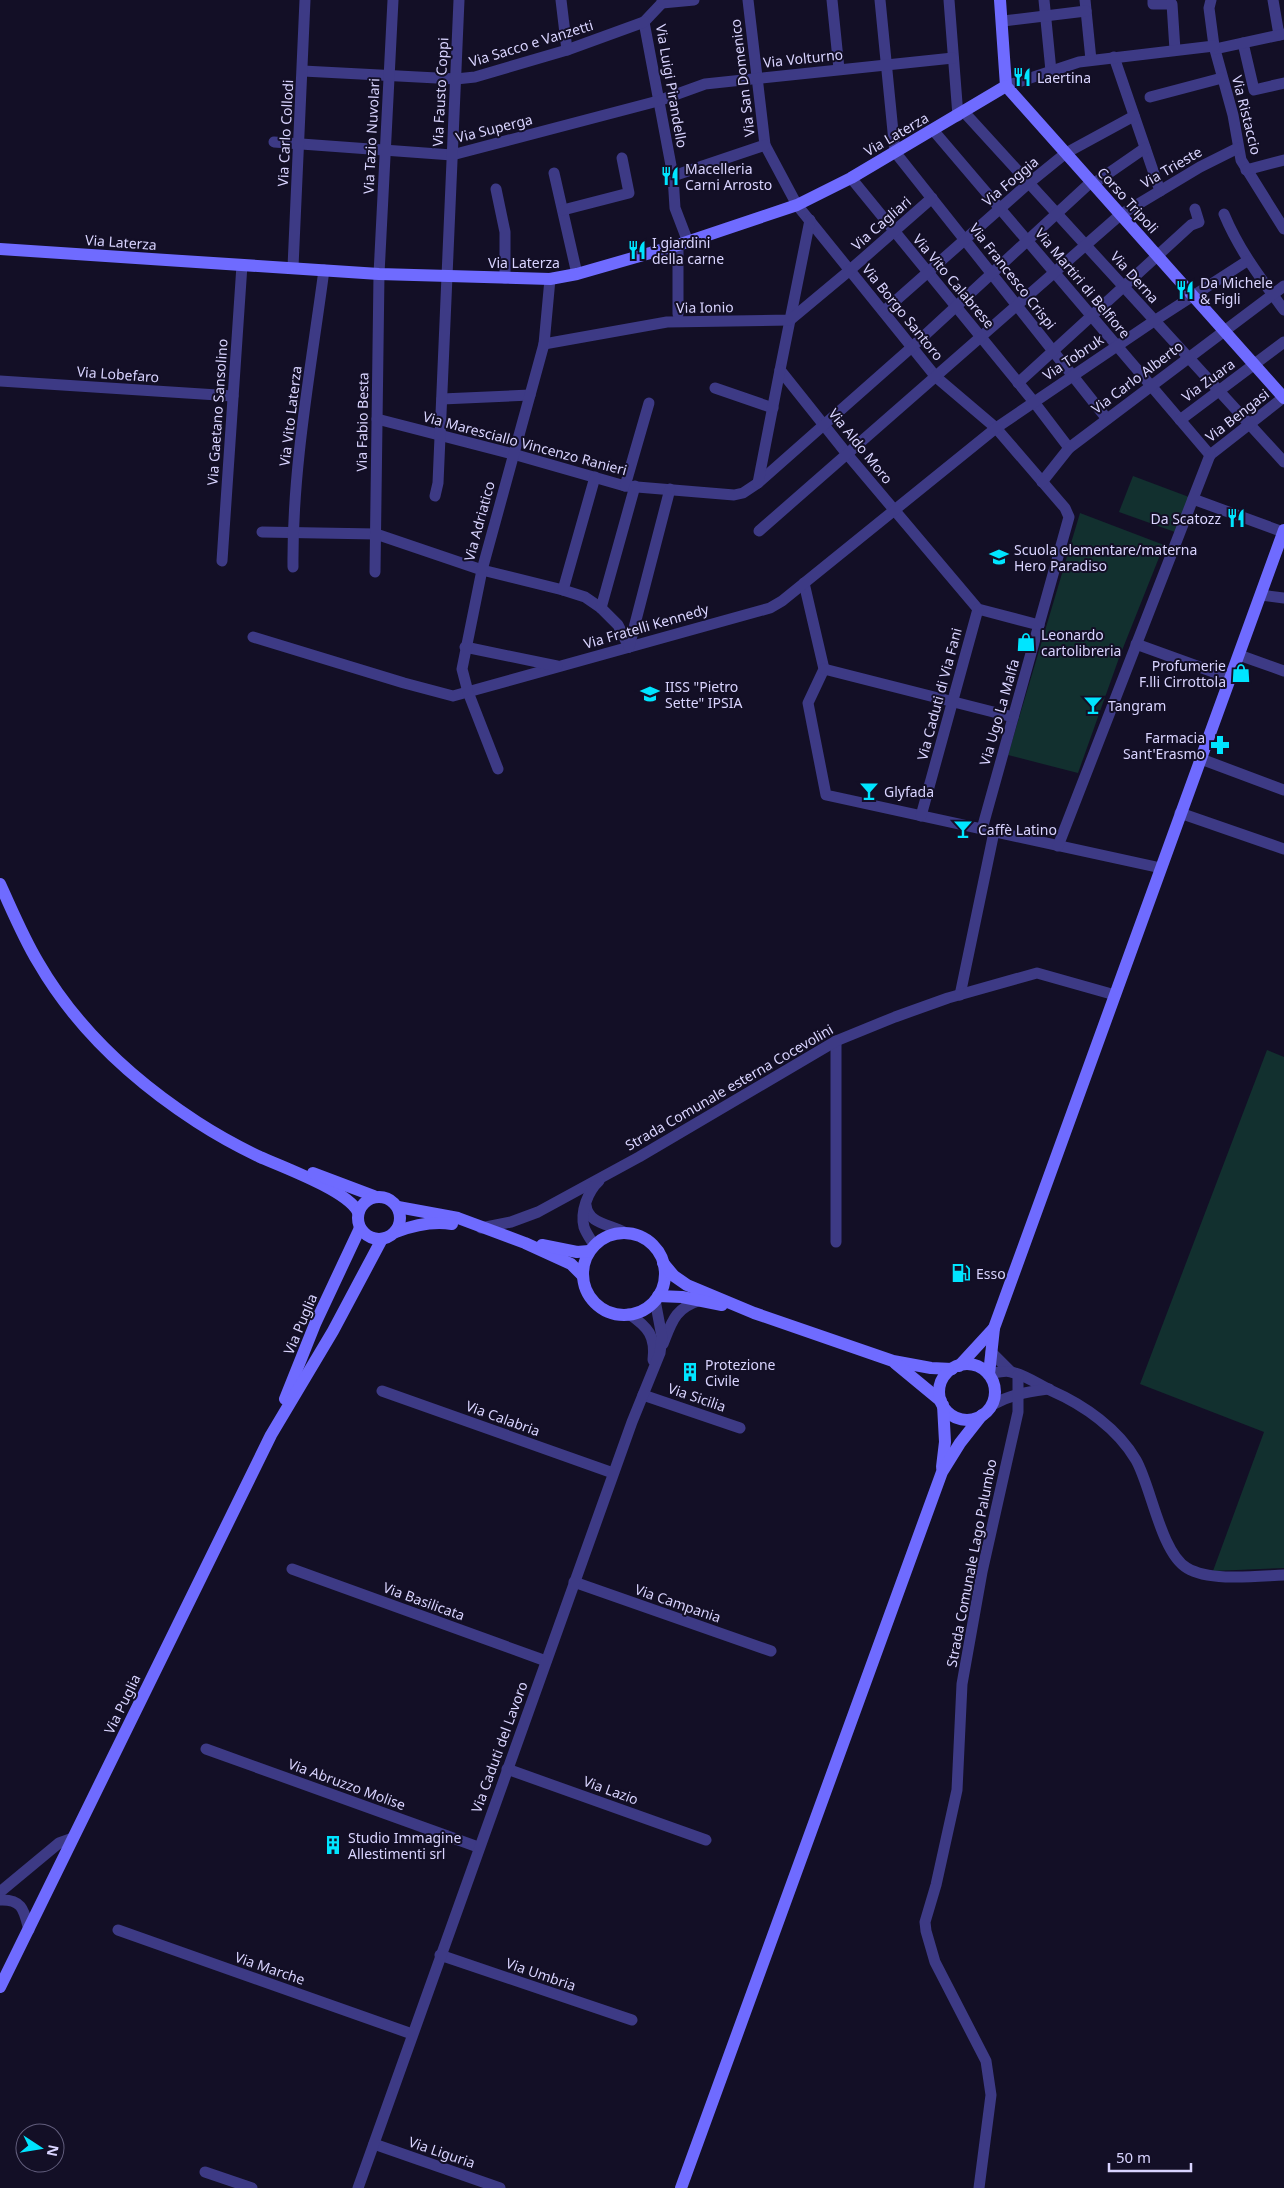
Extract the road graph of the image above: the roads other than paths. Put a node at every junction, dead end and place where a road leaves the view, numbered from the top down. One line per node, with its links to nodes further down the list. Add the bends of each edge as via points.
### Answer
1 (305, 0): 30 (street, Via Carlo Collodi)
2 (393, 0): 32 (street, Via Tazio Nuvolari)
3 (459, 0): 35 (street, Via Fausto Coppi)
4 (561, 0): 22 (street)
5 (694, 0): 14 (street)
6 (748, 0): 33 (street, Via San Domenico)
7 (832, 0): 29 (street)
8 (880, 0): 28 (street)
9 (949, 0): 26 (street)
10 (1000, 0): 18 (main road)
11 (1044, 0): 17 (street)
12 (1153, 0): 23 (street, via 1153,4 1172,4)
13 (1273, 0): 20 (street)
14 (662, 2): 19 (street, Via Luigi Pirandello)
15 (1210, 4): 24 (street, Via Ristaccio)
16 (1085, 5): 17 (street); 27 (street)
17 (1046, 16): 18 (street); 31 (street)
18 (1003, 21): 37 (main road)
19 (644, 22): 22 (street, Via Sacco e Vanzetti); 39 (street, Via Luigi Pirandello)
20 (1282, 35): 21 (street)
21 (1243, 43): 24 (street); 36 (street, via 1254,90)
22 (567, 50): 35 (street, Via Sacco e Vanzetti, via 475,77)
23 (1175, 50): 24 (street); 25 (street)
24 (1216, 50): 34 (street, Via Ristaccio)
25 (1114, 57): 27 (street); 41 (street)
26 (953, 58): 28 (street, Via Volturno); 40 (street)
27 (1091, 60): 31 (street)
28 (886, 64): 29 (street, Via Volturno); 49 (street)
29 (839, 70): 33 (street, Via Volturno)
30 (303, 71): 32 (street, Via Sacco e Vanzetti); 44 (street, Via Carlo Collodi)
31 (1051, 71): 37 (street)
32 (389, 76): 35 (street, Via Sacco e Vanzetti); 48 (street, Via Tazio Nuvolari)
33 (757, 78): 39 (street, Via Volturno, via 705,84); 45 (street, Via San Domenico)
34 (1222, 78): 38 (street); 47 (street, Via Ristaccio)
35 (456, 79): 51 (street, Via Fausto Coppi)
36 (1284, 83)
37 (1006, 86): 40 (main road, Via Laterza); 50 (main road, Corso Tripoli)
38 (1150, 97)
39 (658, 101): 51 (street, Via Superga); 56 (street, Via Luigi Pirandello)
40 (961, 114): 42 (main road, Via Laterza); 58 (street, Via Derna)
41 (1134, 116): 46 (street); 50 (street, Via Foggia)
42 (933, 130): 49 (main road, Via Laterza); 64 (street, Via Martiri di Belfiore)
43 (274, 142): 44 (street, Via Superga)
44 (299, 143): 48 (street, Via Superga); 81 (street, Via Carlo Collodi)
45 (765, 145): 56 (street); 63 (street, Via San Domenico)
46 (1145, 148): 59 (street, Via Maresciallo Vincenzo Ranieri); 61 (street)
47 (1238, 148): 54 (street, Via Ristaccio); 61 (street, Via Trieste)
48 (384, 150): 51 (street, Via Superga); 87 (street, Via Tazio Nuvolari)
49 (895, 152): 57 (main road, Via Laterza); 62 (street, Via Francesco Crispi)
50 (1066, 153): 58 (street, Via Foggia); 59 (main road, Corso Tripoli)
51 (452, 154): 89 (street, Via Fausto Coppi)
52 (622, 158): 66 (street, via 629,193)
53 (1284, 160): 54 (street)
54 (1246, 170): 71 (street, Via Ristaccio)
55 (554, 173): 66 (street)
56 (673, 176): 75 (street, Via Luigi Pirandello, via 675,208)
57 (851, 178): 63 (main road, Via Laterza); 72 (street, Via Vito Calabrese)
58 (1028, 183): 64 (street, Via Foggia); 67 (street, Via Derna)
59 (1092, 183): 67 (street, Via Maresciallo Vincenzo Ranieri); 68 (main road, Corso Tripoli)
60 (496, 188): 90 (street, via 505,232)
61 (1160, 191): 68 (street, Via Trieste)
62 (932, 198): 72 (street, Via Cagliari); 73 (street, Via Francesco Crispi)
63 (798, 205): 70 (street, Via Borgo Santoro); 75 (main road, Via Laterza)
64 (1000, 208): 73 (street, Via Foggia); 74 (street, Via Martiri di Belfiore)
65 (1195, 209): 78 (street, via 1199,222 1191,224)
66 (562, 210): 88 (street)
67 (1056, 214): 74 (street, Via Maresciallo Vincenzo Ranieri); 76 (street, Via Derna)
68 (1120, 214): 76 (street, Via Trieste); 78 (main road, Corso Tripoli)
69 (1224, 214): 79 (street)
70 (810, 220): 83 (street, Via Borgo Santoro); 102 (street)
71 (1284, 229)
72 (893, 232): 83 (street, Via Cagliari); 84 (street, Via Vito Calabrese)
73 (964, 239): 84 (street, Via Foggia); 85 (street, Via Francesco Crispi)
74 (1027, 240): 85 (street, Via Maresciallo Vincenzo Ranieri); 86 (street, Via Martiri di Belfiore)
75 (683, 244): 88 (main road, Via Laterza); 100 (street)
76 (1086, 246): 86 (street, Via Trieste); 93 (street, Via Derna)
77 (0, 249): 80 (main road, Via Laterza)
78 (1158, 257): 93 (street); 95 (main road, Corso Tripoli)
79 (1247, 261): 94 (street); 95 (street, Via Tobruk)
80 (242, 265): 81 (main road, Via Laterza); 122 (street, Via Gaetano Sansolino)
81 (293, 267): 82 (main road, Via Laterza)
82 (324, 270): 87 (main road, Via Laterza); 152 (street, Via Vito Laterza)
83 (850, 270): 99 (street, Via Borgo Santoro); 102 (street)
84 (927, 272): 96 (street, Via Vito Calabrese); 99 (street, Via Foggia)
85 (991, 272): 96 (street, Via Maresciallo Vincenzo Ranieri); 97 (street, Via Francesco Crispi)
86 (1055, 273): 97 (street, Via Trieste); 101 (street, Via Martiri di Belfiore)
87 (379, 274): 89 (main road, Via Laterza); 128 (street, Via Fabio Besta)
88 (577, 274): 91 (main road, Via Laterza)
89 (447, 276): 90 (main road, Via Laterza); 124 (street, Via Fausto Coppi)
90 (504, 278): 91 (main road, Via Laterza)
91 (550, 279): 107 (street, Via Adriatico)
92 (1284, 286): 94 (street, Via Carlo Alberto)
93 (1124, 287): 101 (street); 103 (street, Via Derna)
94 (1272, 294): 98 (street); 104 (street, Via Carlo Alberto)
95 (1193, 296): 103 (street, Via Tobruk); 104 (main road, Corso Tripoli)
96 (955, 306): 105 (street, Via Vito Calabrese); 109 (street, Via Maresciallo Vincenzo Ranieri)
97 (1017, 306): 105 (street, Via Trieste); 110 (street, Via Francesco Crispi)
98 (1284, 310)
99 (884, 311): 109 (street, Via Borgo Santoro)
100 (678, 314)
101 (1092, 316): 108 (street, Via Martiri di Belfiore); 110 (street)
102 (790, 320): 107 (street, Via Ionio, via 667,322); 113 (street)
103 (1154, 321): 108 (street, Via Tobruk); 111 (street, Via Derna)
104 (1224, 331): 111 (street, Via Carlo Alberto); 112 (main road, Corso Tripoli)
105 (981, 337): 115 (street, Via Trieste); 117 (street, Via Vito Calabrese)
106 (1284, 342): 112 (street, Via Zuara)
107 (544, 344): 121 (street, Via Adriatico)
108 (1117, 346): 114 (street, Via Tobruk); 118 (street, Via Martiri di Belfiore)
109 (912, 347): 115 (street, Via Borgo Santoro); 131 (street, Via Maresciallo Vincenzo Ranieri)
110 (1053, 351): 114 (street, Via Francesco Crispi); 117 (street)
111 (1188, 358): 118 (street, Via Carlo Alberto); 120 (street, Via Derna)
112 (1254, 365): 120 (street, Via Zuara); 123 (main road, Corso Tripoli)
113 (780, 370): 127 (street); 131 (street, Via Aldo Moro)
114 (1073, 376): 125 (street, Via Tobruk); 129 (street, Via Francesco Crispi)
115 (936, 377): 133 (street, Via Borgo Santoro); 137 (street, Via Trieste)
116 (0, 381): 122 (street, Via Lobefaro)
117 (1018, 383): 125 (street, Via Vito Calabrese)
118 (1151, 386): 129 (street, Via Carlo Alberto); 130 (street, Via Martiri di Belfiore)
119 (715, 388): 127 (street)
120 (1219, 391): 130 (street, Via Zuara); 132 (street, Via Derna)
121 (530, 395): 124 (street); 136 (street, Via Adriatico)
122 (233, 396): 154 (street, Via Gaetano Sansolino)
123 (1284, 398): 132 (street, Via Bengasi)
124 (442, 399): 134 (street, Via Fausto Coppi)
125 (1034, 402): 133 (street, Via Tobruk); 135 (street, Via Vito Calabrese)
126 (649, 403): 143 (street)
127 (773, 408): 142 (street)
128 (376, 419): 134 (street, Via Maresciallo Vincenzo Ranieri); 153 (street, Via Fabio Besta)
129 (1107, 419): 135 (street, Via Carlo Alberto)
130 (1180, 420): 138 (street, Via Martiri di Belfiore)
131 (824, 425): 137 (street, Via Aldo Moro); 142 (street, Via Maresciallo Vincenzo Ranieri)
132 (1248, 425): 138 (street, Via Bengasi); 139 (street, Via Derna)
133 (996, 428): 141 (street, Via Borgo Santoro); 147 (street, Via Fratelli Kennedy)
134 (440, 436): 136 (street, Via Maresciallo Vincenzo Ranieri); 145 (street, Via Fausto Coppi)
135 (1069, 448): 141 (street, Via Carlo Alberto)
136 (514, 454): 140 (street, Via Maresciallo Vincenzo Ranieri); 156 (street, Via Adriatico)
137 (847, 454): 147 (street, Via Aldo Moro); 149 (street, Via Trieste)
138 (1210, 455): 146 (street)
139 (1284, 462)
140 (595, 477): 143 (street, Via Maresciallo Vincenzo Ranieri); 159 (street)
141 (1042, 482): 148 (street, Via Borgo Santoro)
142 (758, 484): 144 (street, Via Maresciallo Vincenzo Ranieri, via 734,495)
143 (630, 486): 144 (street, Via Maresciallo Vincenzo Ranieri); 162 (street)
144 (670, 489): 168 (street)
145 (435, 496)
146 (1193, 498): 150 (street); 166 (street)
147 (894, 510): 158 (street, Via Fratelli Kennedy); 163 (street, Via Aldo Moro)
148 (1070, 517): 164 (street, Via Ugo La Malfa)
149 (758, 531)
150 (1284, 531): 160 (main road)
151 (262, 532): 152 (street)
152 (292, 534): 153 (street); 155 (street, Via Vito Laterza)
153 (376, 534): 156 (street); 157 (street, Via Fabio Besta)
154 (222, 561)
155 (293, 567)
156 (482, 570): 159 (street); 167 (street, Via Adriatico)
157 (375, 572)
158 (804, 583): 168 (street, Via Fratelli Kennedy, via 770,608); 171 (street)
159 (563, 590): 162 (street, via 585,597)
160 (1261, 595): 161 (street); 169 (main road)
161 (1284, 598)
162 (601, 608): 168 (street, via 618,625)
163 (978, 609): 164 (street); 175 (street, Via Caduti di Via Fani)
164 (1039, 624): 176 (street, Via Ugo La Malfa)
165 (253, 637): 174 (street, Via Fratelli Kennedy, via 453,696)
166 (1136, 644): 173 (street); 184 (street)
167 (465, 647): 170 (street); 174 (street, Via Adriatico, via 462,669)
168 (629, 647): 170 (street, Via Fratelli Kennedy)
169 (1239, 655): 172 (street); 173 (main road)
170 (558, 667): 174 (street, Via Fratelli Kennedy)
171 (824, 669): 175 (street); 181 (street, via 808,703 826,796)
172 (1284, 671)
173 (1230, 678): 177 (main road)
174 (468, 692): 178 (street, Via Adriatico)
175 (952, 701): 176 (street); 181 (street, Via Caduti di Via Fani)
176 (1012, 717): 182 (street, Via Ugo La Malfa)
177 (1201, 759): 179 (street); 180 (main road)
178 (498, 769)
179 (1284, 790)
180 (1180, 813): 185 (street); 186 (main road)
181 (921, 816): 182 (street)
182 (982, 829): 183 (street)
183 (994, 832): 184 (street); 188 (street)
184 (1058, 846): 186 (street)
185 (1284, 848)
186 (1161, 868): 189 (main road)
187 (0, 884): 191 (main road, via 37,961 89,1033 154,1091 197,1122)
188 (960, 995): 189 (street, Strada Comunale esterna Cocevolini, via 1037,973); 190 (street, Strada Comunale esterna Cocevolini)
189 (1115, 995): 211 (main road)
190 (836, 1041): 192 (street, Strada Comunale esterna Cocevolini); 202 (street)
191 (286, 1168): 193 (main road, via 312,1173); 196 (main road, via 338,1194 354,1205)
192 (603, 1176): 194 (street, via 592,1187); 198 (street, Strada Comunale esterna Cocevolini, via 538,1212)
193 (374, 1196): 195 (main road, via 388,1198); 196 (main road, via 364,1202)
194 (586, 1205): 200 (street, via 591,1218); 204 (street, via 584,1227)
195 (398, 1207): 198 (main road, via 443,1214); 199 (main road, via 401,1220)
196 (358, 1212): 197 (main road)
197 (360, 1228): 201 (main road, via 367,1235); 227 (main road, Via Puglia, via 315,1324)
198 (480, 1228): 199 (main road, via 438,1222); 203 (main road)
199 (396, 1232): 201 (main road)
200 (624, 1232): 204 (main road, via 608,1236); 205 (main road, via 647,1240 660,1254)
201 (382, 1239): 227 (main road, Via Puglia, via 334,1331)
202 (836, 1242)
203 (525, 1243): 204 (main road, via 576,1252); 206 (main road, via 571,1264)
204 (592, 1248): 206 (main road)
205 (663, 1263): 207 (main road, via 663,1286); 209 (main road, via 674,1276 687,1284)
206 (582, 1276): 210 (main road, via 594,1302 610,1312)
207 (656, 1298): 208 (main road); 210 (main road, via 648,1307); 213 (street, via 662,1337)
208 (701, 1300): 209 (main road); 213 (street, via 674,1316)
209 (754, 1313): 214 (main road)
210 (630, 1314): 216 (street, via 645,1324 652,1338)
211 (994, 1328): 212 (main road); 215 (main road)
212 (991, 1352): 217 (street); 218 (main road)
213 (660, 1353): 216 (street)
214 (893, 1361): 215 (main road, via 931,1368); 223 (main road)
215 (956, 1367): 218 (main road, via 973,1365); 223 (main road, via 943,1379)
216 (651, 1373): 222 (street, Via Caduti del Lavoro)
217 (1014, 1373): 218 (street); 219 (street); 221 (street, Strada Comunale Lago Palumbo)
218 (989, 1374): 224 (main road, via 995,1390)
219 (1049, 1389): 221 (street); 231 (street, via 1086,1408 1128,1448 1137,1461 1171,1551 1181,1564 1189,1570 1221,1576)
220 (382, 1391): 229 (street, Via Calabria)
221 (1020, 1393): 224 (street); 254 (street, Strada Comunale Lago Palumbo, via 962,1684 955,1804 925,1922 935,1962 989,2070 991,2094)
222 (643, 1395): 226 (street, Via Sicilia); 229 (street, Via Caduti del Lavoro)
223 (942, 1403): 225 (main road, via 949,1413 962,1419); 228 (main road, via 945,1442)
224 (992, 1404): 225 (main road)
225 (982, 1415): 228 (main road)
226 (740, 1428)
227 (271, 1435): 237 (main road, Via Puglia)
228 (942, 1472): 253 (main road)
229 (613, 1473): 232 (street, Via Caduti del Lavoro)
230 (292, 1569): 234 (street, Via Basilicata)
231 (1284, 1575)
232 (574, 1582): 233 (street, Via Campania); 234 (street, Via Caduti del Lavoro)
233 (771, 1651)
234 (546, 1661): 236 (street, Via Caduti del Lavoro)
235 (206, 1749): 239 (street, Via Abruzzo Molise)
236 (507, 1769): 238 (street, Via Lazio); 239 (street, Via Caduti del Lavoro)
237 (73, 1838): 240 (street, via 59,1843); 242 (main road, Via Puglia)
238 (706, 1840)
239 (478, 1847): 244 (street, Via Caduti del Lavoro)
240 (0, 1892)
241 (0, 1900): 242 (street, via 17,1903 23,1908)
242 (29, 1930): 245 (main road, Via Puglia)
243 (118, 1930): 247 (street, Via Marche)
244 (440, 1955): 246 (street, Via Umbria); 247 (street, Via Caduti del Lavoro)
245 (0, 1987)
246 (632, 2020)
247 (412, 2034): 248 (street, Via Caduti del Lavoro)
248 (374, 2144): 251 (street, Via Caduti del Lavoro); 252 (street, Via Liguria)
249 (205, 2172): 250 (street)
250 (252, 2188)
251 (358, 2188)
252 (500, 2188)
253 (681, 2188)
254 (978, 2188)

